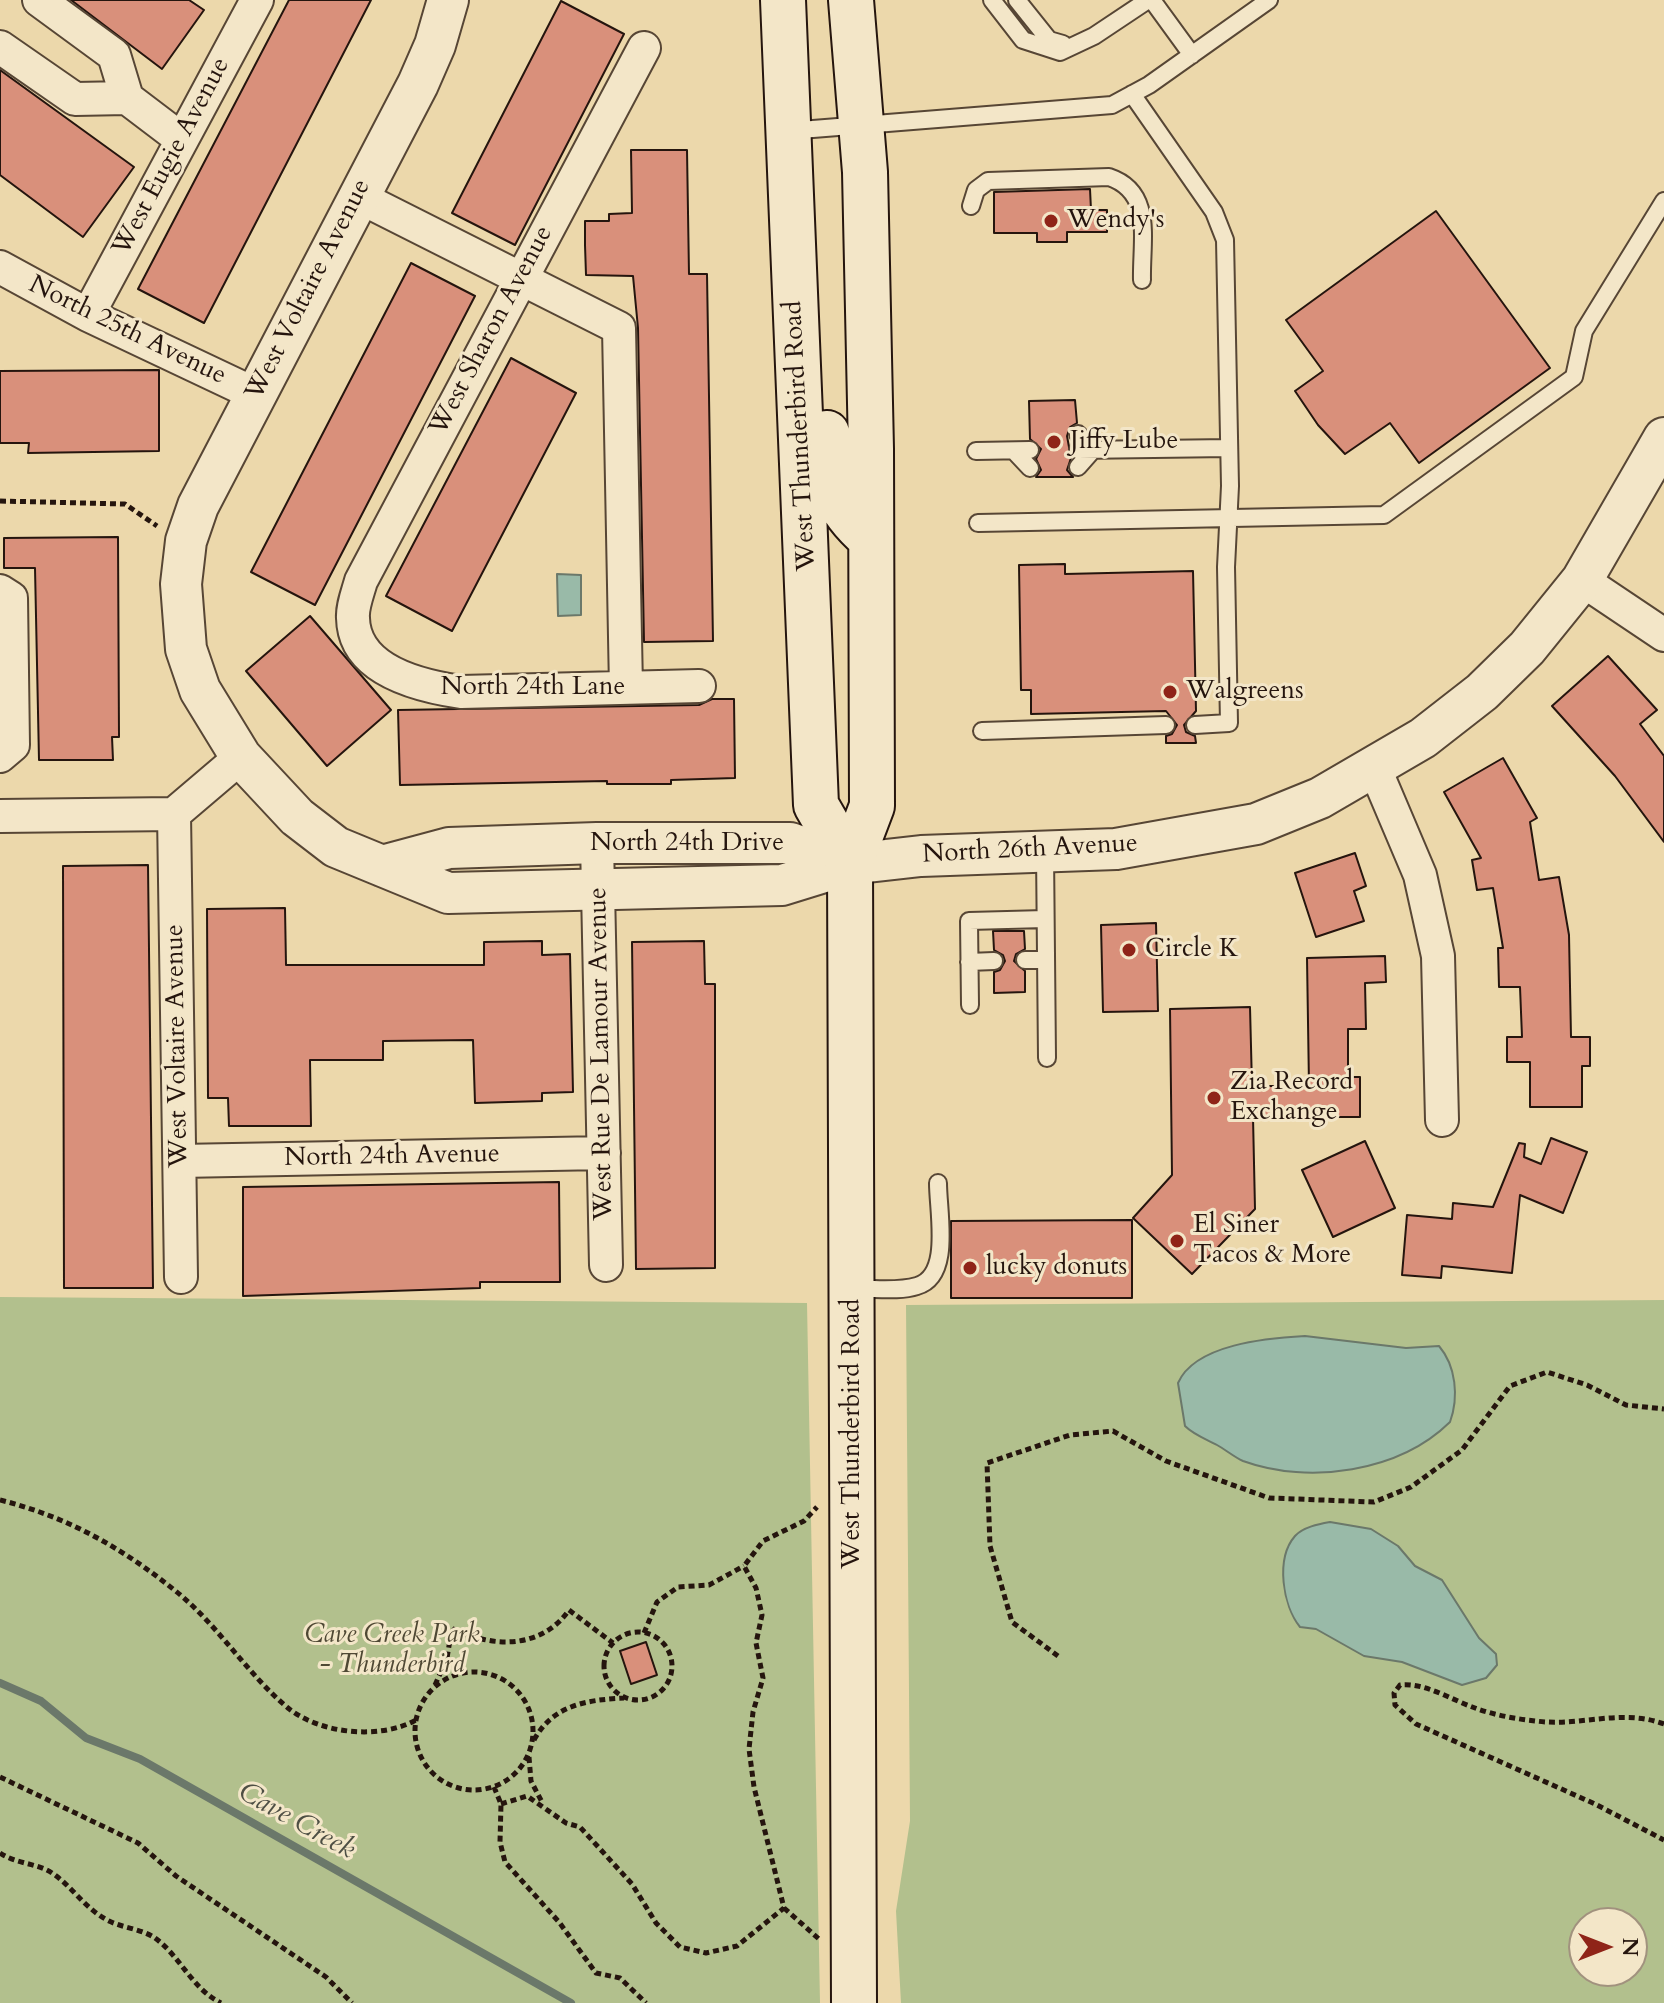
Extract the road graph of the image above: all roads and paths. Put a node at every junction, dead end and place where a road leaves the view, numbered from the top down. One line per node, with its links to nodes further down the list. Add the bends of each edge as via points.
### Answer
1 (39, 0): 15 (street, via 114,55)
2 (257, 0): 18 (street, West Eugie Avenue)
3 (448, 0): 19 (street, West Voltaire Avenue, via 418,84)
4 (783, 0): 17 (main road, West Thunderbird Road)
5 (851, 0): 16 (main road, West Thunderbird Road)
6 (992, 0): 11 (lane, via 1023,40 1060,52)
7 (1017, 0): 11 (lane, via 1049,40)
8 (1150, 0): 11 (lane); 13 (lane)
9 (1258, 3): 13 (lane)
10 (0, 47): 15 (street, via 75,99)
11 (1071, 47)
12 (644, 48): 23 (street, West Sharon Avenue)
13 (1192, 55): 14 (lane)
14 (1132, 94): 16 (lane, via 1112,105); 29 (lane, via 1214,212 1225,240)
15 (127, 98): 18 (street)
16 (861, 127): 17 (lane); 36 (main road, West Thunderbird Road)
17 (788, 131): 26 (main road, West Thunderbird Road)
18 (181, 139): 25 (street, West Eugie Avenue)
19 (357, 196): 23 (street); 27 (street, West Voltaire Avenue)
20 (1664, 201): 34 (lane, via 1584,331 1574,377 1400,506 1362,518)
21 (971, 206): 24 (lane, via 976,190 988,181 1109,177 1127,183 1141,207)
22 (0, 267): 25 (street, North 25th Avenue)
23 (519, 279): 41 (street, West Sharon Avenue, via 361,581); 44 (street, via 619,328)
24 (1142, 280)
25 (88, 315): 27 (street, North 25th Avenue)
26 (797, 352): 36 (main road, via 826,409 829,479 837,501); 55 (main road, West Thunderbird Road, via 816,805)
27 (255, 394): 37 (street, West Voltaire Avenue, via 198,506)
28 (1664, 438): 38 (street, North 26th Avenue)
29 (1229, 448): 30 (lane); 34 (lane)
30 (1082, 450)
31 (976, 451): 32 (lane)
32 (1026, 451)
33 (0, 501): 37 (path, via 125,504)
34 (1228, 519): 35 (lane); 46 (lane, via 1229,723)
35 (978, 523)
36 (871, 539): 55 (main road, West Thunderbird Road, via 872,806)
37 (186, 541): 39 (street, West Voltaire Avenue)
38 (1582, 580): 42 (street); 50 (street, North 26th Avenue, via 1527,648 1482,692)
39 (181, 584): 49 (street, North 24th Drive, via 186,649 195,676)
40 (0, 591): 48 (street, via 11,598 13,745)
41 (353, 619): 44 (street, North 24th Lane, via 361,644 383,669 427,687 461,692)
42 (1664, 635)
43 (699, 686): 44 (street, North 24th Lane)
44 (626, 688)
45 (1166, 725): 47 (lane)
46 (1195, 725)
47 (982, 731)
48 (0, 756)
49 (241, 757): 51 (street); 56 (street, North 24th Drive, via 297,817 336,847)
50 (1375, 769): 54 (street, North 26th Avenue, via 1256,824 1116,849); 65 (street, via 1420,875 1438,956)
51 (174, 814): 52 (street); 67 (street, West Voltaire Avenue)
52 (0, 816)
53 (597, 843): 55 (street, North 24th Drive, via 790,843); 56 (street, North 24th Drive, via 449,848); 57 (street, West Rue De Lamour Avenue)
54 (1045, 852): 55 (street, North 26th Avenue); 58 (lane)
55 (850, 864): 57 (street, North 24th Drive, via 782,885); 71 (main road, West Thunderbird Road)
56 (382, 866): 57 (street, North 24th Drive, via 448,893)
57 (598, 890): 66 (street, West Rue De Lamour Avenue)
58 (1045, 919): 60 (lane); 62 (lane, via 969,921)
59 (1025, 960): 60 (lane)
60 (1046, 960): 64 (lane)
61 (994, 961): 62 (lane)
62 (969, 962): 63 (lane)
63 (970, 1005)
64 (1047, 1058)
65 (1442, 1120)
66 (604, 1153): 67 (street, North 24th Avenue); 69 (street, West Rue De Lamour Avenue)
67 (180, 1161): 70 (street, West Voltaire Avenue)
68 (938, 1183): 71 (lane, via 939,1268 929,1281 914,1287)
69 (606, 1265)
70 (181, 1277)
71 (853, 1289): 73 (main road, West Thunderbird Road)
72 (1664, 1409): 78 (path, via 1626,1405 1547,1372 1510,1386 1462,1450 1411,1487 1374,1502 1269,1498 1166,1461 1113,1431 1070,1435 987,1463 990,1546 1012,1622)
73 (854, 1468): 75 (path, via 804,1521 763,1541); 93 (main road, West Thunderbird Road)
74 (0, 1500): 81 (path, via 72,1523 163,1582 290,1710 342,1732 378,1731)
75 (744, 1566): 76 (path, via 709,1585 678,1587 657,1602); 87 (path, via 762,1615 756,1643 763,1678 753,1712 751,1762 760,1824 784,1908 737,1946 706,1953 680,1947 580,1827)
76 (644, 1633): 77 (path, via 628,1633); 80 (path, via 668,1650 671,1673 658,1693)
77 (613, 1643): 79 (path, via 569,1610 541,1635 518,1643 493,1642 452,1628); 80 (path, via 606,1654 605,1675)
78 (1058, 1656)
79 (433, 1689): 81 (path); 83 (path, via 463,1673 499,1677 528,1708 533,1726)
80 (625, 1698): 83 (path, via 564,1708 543,1725)
81 (416, 1720): 85 (path, via 418,1749 435,1776 459,1789)
82 (1664, 1724): 88 (path, via 1623,1715 1539,1722 1477,1709 1415,1683 1400,1685 1394,1693 1395,1705 1416,1724)
83 (529, 1753): 85 (path, via 517,1772); 87 (path, via 531,1781)
84 (0, 1777): 91 (path, via 138,1843 176,1876 326,1977)
85 (494, 1787): 86 (path)
86 (501, 1804): 87 (path, via 527,1796); 92 (path, via 505,1862 596,1973 620,1978)
87 (543, 1805)
88 (1664, 1840)
89 (0, 1853): 90 (path, via 51,1872 80,1902 110,1921 153,1936 204,1995)
90 (221, 2003)
91 (352, 2003)
92 (646, 2003)
93 (854, 2003)

